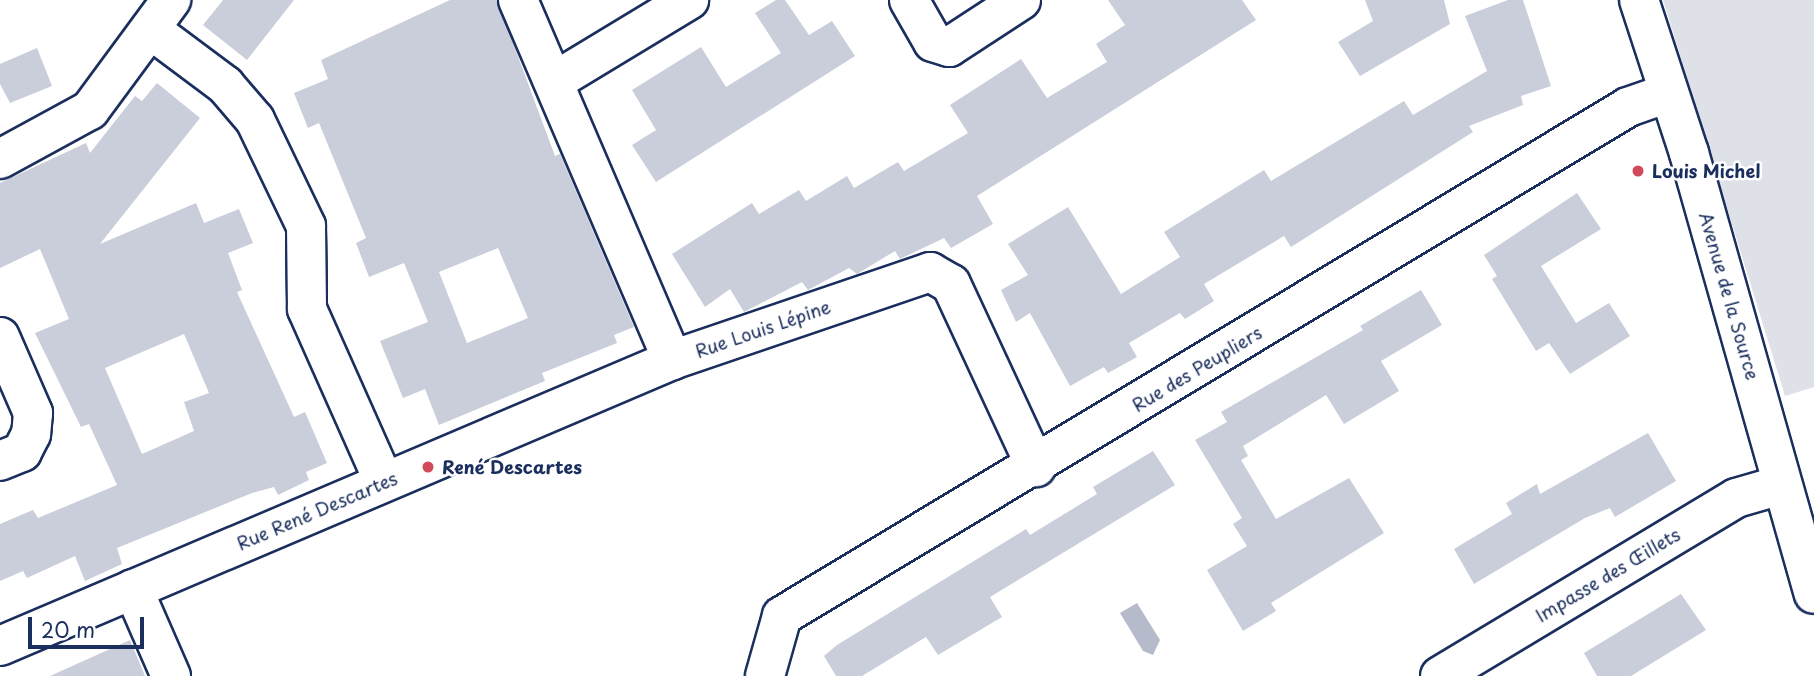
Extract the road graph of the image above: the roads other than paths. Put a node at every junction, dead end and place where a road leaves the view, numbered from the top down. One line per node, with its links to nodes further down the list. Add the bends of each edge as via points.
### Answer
1 (518, 0): 7 (street, Rue Louis Lépine)
2 (689, 0): 7 (street)
3 (909, 0): 4 (street, via 933,42 949,47)
4 (1021, 0)
5 (1639, 0): 8 (street, Avenue de la Source)
6 (160, 14): 9 (street, via 90,110); 14 (street, via 255,120 306,226 307,309)
7 (555, 81): 11 (street, Rue Louis Lépine)
8 (1668, 93): 13 (street, Rue des Peupliers, via 1628,107); 15 (street, Avenue de la Source)
9 (0, 159)
10 (0, 337): 12 (street, via 33,413 32,434 22,452)
11 (672, 359): 13 (street, Rue Louis Lépine, via 930,272 951,284); 14 (street, Rue René Descartes)
12 (0, 461)
13 (1036, 467): 20 (street, Rue des Peupliers, via 782,616)
14 (384, 482): 16 (street, Rue René Descartes)
15 (1781, 485): 17 (street, Avenue de la Source); 21 (street, Impasse des Œillets, via 1736,498)
16 (133, 589): 18 (street, Rue René Descartes); 19 (street)
17 (1814, 594)
18 (0, 646)
19 (171, 676)
20 (765, 676)
21 (1440, 676)

